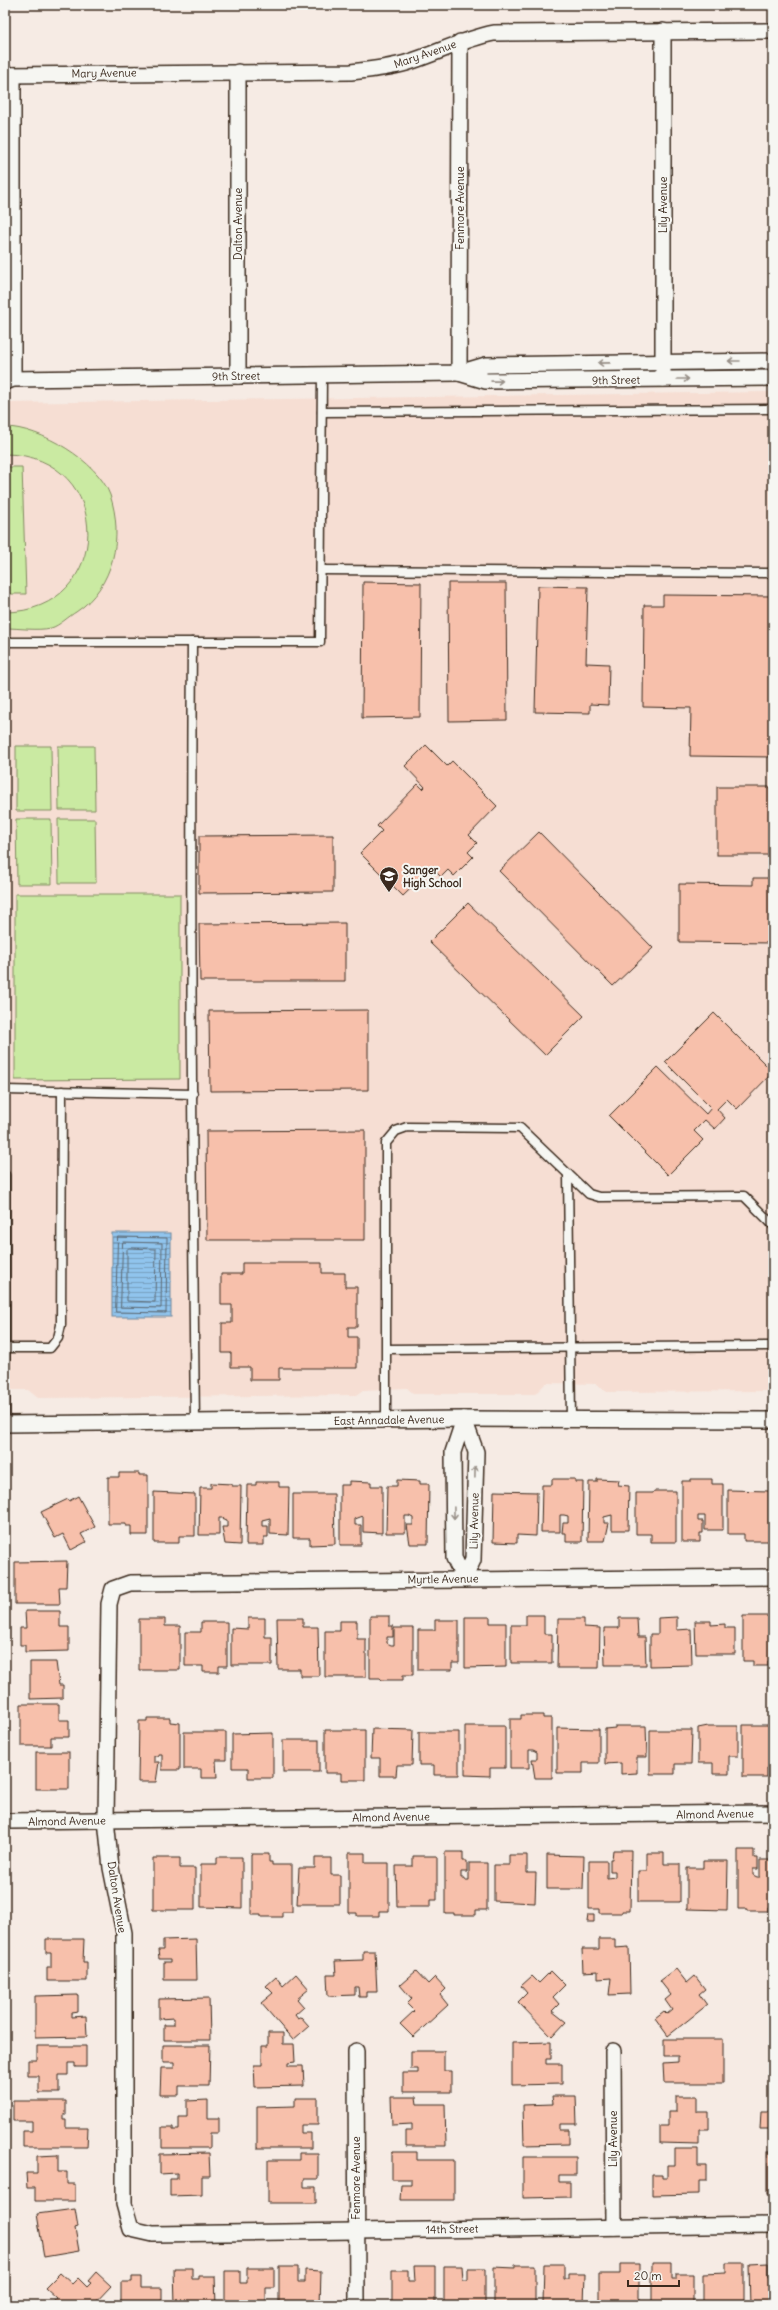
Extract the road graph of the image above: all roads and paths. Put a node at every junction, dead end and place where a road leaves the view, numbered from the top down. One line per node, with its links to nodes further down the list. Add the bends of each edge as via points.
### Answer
1 (663, 31): 2 (street, Mary Avenue); 3 (street, Mary Avenue, via 494,33); 7 (street, Lily Avenue)
2 (773, 31)
3 (460, 42): 4 (street, Mary Avenue, via 406,63 380,69 351,72); 8 (street, Fenmore Avenue)
4 (238, 72): 5 (street, Mary Avenue); 10 (street, Dalton Avenue)
5 (9, 75): 12 (street)
6 (773, 361): 7 (street, 9th Street, one-way to 7)
7 (663, 362): 8 (street, 9th Street, one-way to 8, via 486,365); 13 (street, Lily Avenue)
8 (459, 373): 9 (street, 9th Street); 13 (street, 9th Street, one-way to 13, via 486,381)
9 (322, 374): 10 (street, 9th Street); 15 (lane)
10 (238, 376): 12 (street, 9th Street)
11 (773, 378): 13 (street, 9th Street, one-way to 11)
12 (8, 379)
13 (663, 379)
14 (773, 409): 15 (lane)
15 (322, 412): 16 (lane)
16 (321, 570): 17 (lane); 19 (lane, via 320,642)
17 (773, 573)
18 (5, 642): 19 (lane)
19 (192, 642): 22 (lane, via 190,965)
20 (5, 1090): 21 (lane)
21 (62, 1091): 22 (lane); 28 (lane, via 61,1325 58,1338 50,1348)
22 (193, 1094): 34 (lane)
23 (568, 1174): 25 (lane, via 589,1194 599,1197 744,1196); 27 (lane); 29 (lane, via 520,1128 407,1127 396,1130 386,1143)
24 (5, 1175): 28 (lane)
25 (773, 1225)
26 (773, 1346): 27 (lane)
27 (570, 1347): 29 (lane); 31 (lane)
28 (6, 1348): 35 (lane)
29 (387, 1349): 32 (lane)
30 (464, 1419): 31 (street, East Annadale Avenue); 32 (street, East Annadale Avenue); 37 (street, Lily Avenue, one-way to 37, via 453,1452 454,1558); 37 (street, Lily Avenue, one-way to 30, via 473,1560 476,1452)
31 (571, 1419): 33 (street, East Annadale Avenue)
32 (386, 1420): 34 (street, East Annadale Avenue)
33 (773, 1420)
34 (195, 1423): 35 (street, East Annadale Avenue)
35 (5, 1424)
36 (773, 1577): 37 (street, Myrtle Avenue)
37 (464, 1579): 38 (street, Myrtle Avenue, via 130,1583)
38 (113, 1589): 40 (street, Dalton Avenue, via 109,1604)
39 (773, 1813): 40 (street, Almond Avenue)
40 (106, 1820): 41 (street, Almond Avenue); 46 (street, Dalton Avenue, via 111,1868 124,1933 124,2204)
41 (9, 1821)
42 (356, 2051): 47 (street, Fenmore Avenue)
43 (613, 2052): 45 (street, Lily Avenue)
44 (773, 2225): 45 (street, 14th Street)
45 (614, 2227): 47 (street, 14th Street)
46 (132, 2229): 47 (street, 14th Street, via 153,2234)
47 (356, 2230): 48 (street, Fenmore Avenue)
48 (357, 2305)

